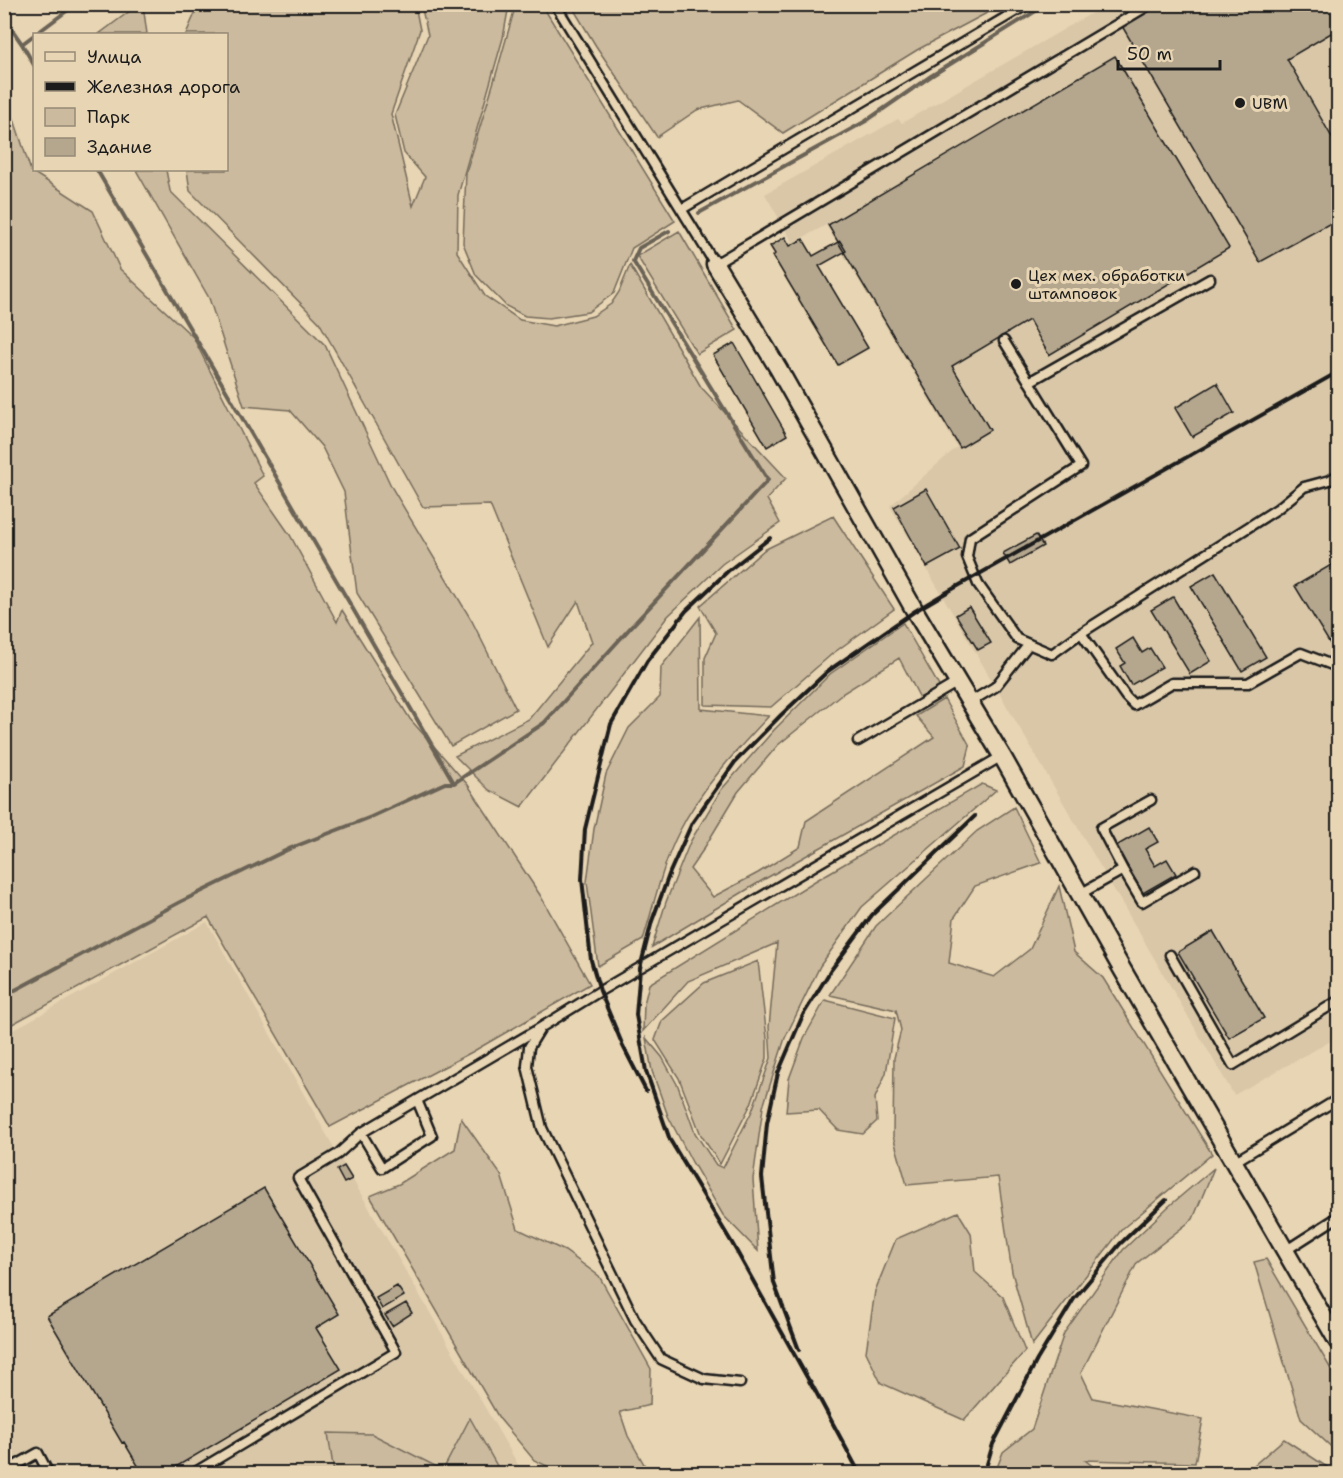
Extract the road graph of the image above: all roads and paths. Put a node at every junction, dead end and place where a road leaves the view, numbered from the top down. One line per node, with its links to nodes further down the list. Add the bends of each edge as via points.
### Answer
1 (555, 4): 4 (lane)
2 (1028, 4): 4 (lane)
3 (1151, 4): 5 (lane)
4 (682, 209): 5 (lane)
5 (715, 264): 13 (street)
6 (1210, 279): 8 (lane)
7 (1004, 341): 8 (lane)
8 (1029, 382): 11 (lane, via 1081,466 970,538 967,557 978,584 1017,639)
9 (1338, 475): 10 (lane, via 1304,487 1277,509)
10 (1082, 633): 11 (lane, via 1052,654); 12 (lane, via 1134,705 1172,683 1248,683 1301,653 1332,665)
11 (1029, 644): 14 (lane, via 995,687)
12 (1338, 661)
13 (958, 682): 14 (street); 15 (lane)
14 (970, 702): 16 (street)
15 (858, 741)
16 (1002, 756): 20 (street); 23 (lane)
17 (1151, 800): 18 (lane, via 1101,828)
18 (1123, 870): 19 (lane, via 1142,902); 20 (lane)
19 (1195, 871)
20 (1080, 894): 27 (street)
21 (1170, 955): 22 (lane, via 1233,1065)
22 (1338, 1001)
23 (540, 1028): 25 (lane); 31 (lane, via 529,1047 527,1066 542,1128 635,1320 661,1359 704,1379)
24 (1338, 1099): 27 (lane)
25 (417, 1100): 26 (lane); 26 (lane, via 432,1136 382,1168)
26 (361, 1133): 34 (lane, via 338,1154 298,1178 396,1352)
27 (1234, 1162): 29 (street)
28 (1338, 1217): 29 (lane)
29 (1285, 1251): 30 (street)
30 (1338, 1342)
31 (740, 1383)
32 (4, 1472): 33 (lane, via 38,1453)
33 (49, 1473)
34 (192, 1473)

